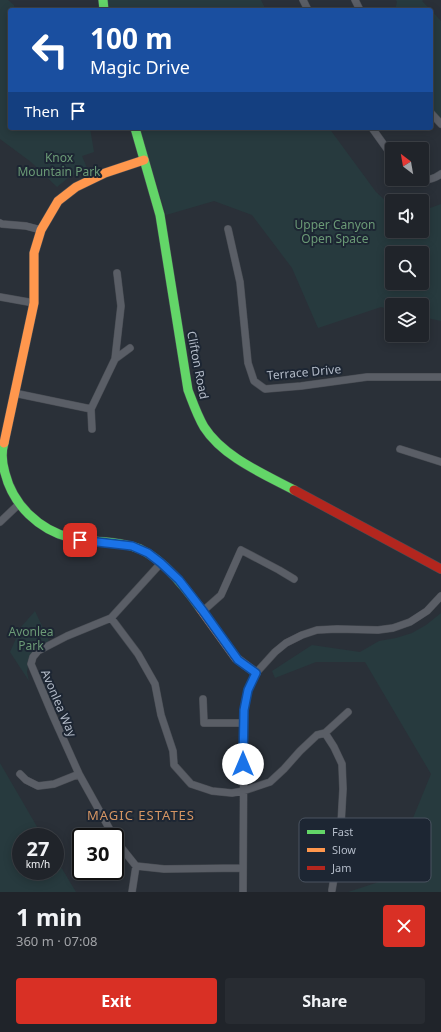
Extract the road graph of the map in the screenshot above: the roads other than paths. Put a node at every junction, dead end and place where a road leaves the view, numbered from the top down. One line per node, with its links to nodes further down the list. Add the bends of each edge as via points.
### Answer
1 (433, 115): 2 (street)
2 (441, 124)
3 (136, 130): 6 (street, Clifton Road)
4 (373, 130): 5 (street)
5 (385, 146)
6 (144, 160): 10 (street, via 105,173 76,187 58,202); 27 (street, Clifton Road, via 160,215 188,390 205,428 220,446 242,462)
7 (441, 174): 8 (street)
8 (429, 180)
9 (0, 223): 10 (street)
10 (41, 230): 14 (street, via 34,253)
11 (228, 230): 17 (street, Terrace Drive, via 240,282 248,363 254,381 265,389 367,377)
12 (117, 273): 16 (street, via 121,306)
13 (0, 298): 14 (street)
14 (34, 302): 18 (street)
15 (130, 348): 16 (street)
16 (115, 359): 19 (street)
17 (441, 377)
18 (14, 393): 19 (street); 22 (street)
19 (91, 409): 20 (street)
20 (92, 429)
21 (400, 449): 23 (street)
22 (1, 450): 24 (street, via 8,482)
23 (441, 462)
24 (19, 504): 25 (street); 26 (street, via 51,531 71,538 132,546 148,553)
25 (0, 522)
26 (161, 563): 30 (street, via 179,580); 31 (street, Avonlea Way)
27 (441, 569)
28 (294, 579): 30 (street, via 241,550 221,596)
29 (441, 596): 32 (street, via 427,611 410,622 393,628 317,630 302,635 275,652)
30 (203, 611): 32 (street, via 238,660)
31 (111, 618): 38 (street, Avonlea Way, via 67,636 38,652 31,664); 39 (street, via 138,654 155,684 161,715 173,751 174,765 191,784 212,791)
32 (256, 673): 35 (street, via 248,690)
33 (203, 699): 35 (street, via 204,723)
34 (348, 712): 36 (street)
35 (244, 723): 39 (street)
36 (325, 733): 39 (street, via 317,735 270,782); 40 (street, via 342,764)
37 (20, 774): 38 (street, via 38,786 54,784)
38 (79, 774): 41 (street, Avonlea Way)
39 (243, 791): 44 (street)
40 (341, 818)
41 (109, 828)
42 (124, 851): 43 (street, Avonlea Way)
43 (136, 866): 44 (street, via 164,869); 47 (street)
44 (243, 868): 48 (street)
45 (333, 882): 46 (street)
46 (332, 890)
47 (132, 892)
48 (243, 892)

